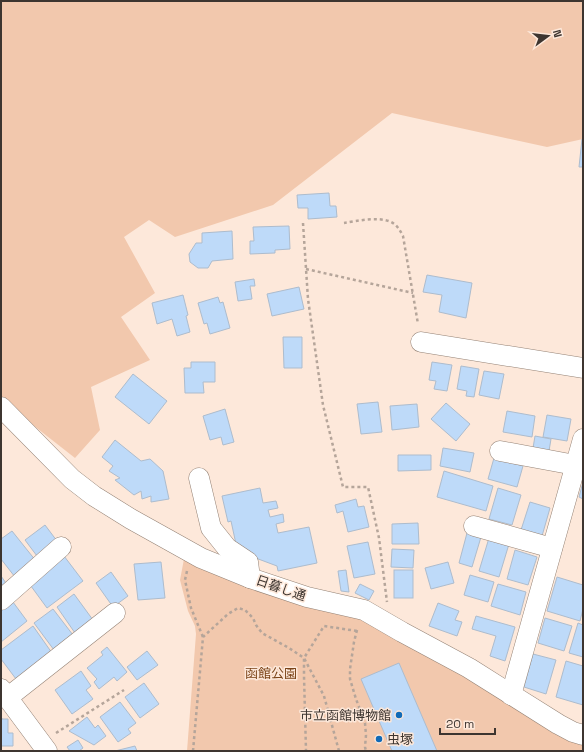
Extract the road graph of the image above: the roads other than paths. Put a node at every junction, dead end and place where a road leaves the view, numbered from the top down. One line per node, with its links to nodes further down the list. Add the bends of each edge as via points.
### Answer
1 (421, 342): 2 (street)
2 (583, 368)
3 (1, 408): 11 (street, 日暮し通, via 72,479 94,496 201,558)
4 (583, 439): 6 (street)
5 (500, 451): 6 (street)
6 (575, 465): 10 (street)
7 (199, 478): 11 (street, via 211,528 227,548 248,562)
8 (474, 526): 10 (street)
9 (61, 547): 12 (street)
10 (552, 548): 15 (street)
11 (250, 578): 15 (street, 日暮し通, via 307,597 364,610 469,668)
12 (1, 600)
13 (116, 613): 14 (street)
14 (4, 694): 17 (street)
15 (511, 695): 16 (street, 日暮し通, via 558,724)
16 (583, 735)
17 (43, 747)

